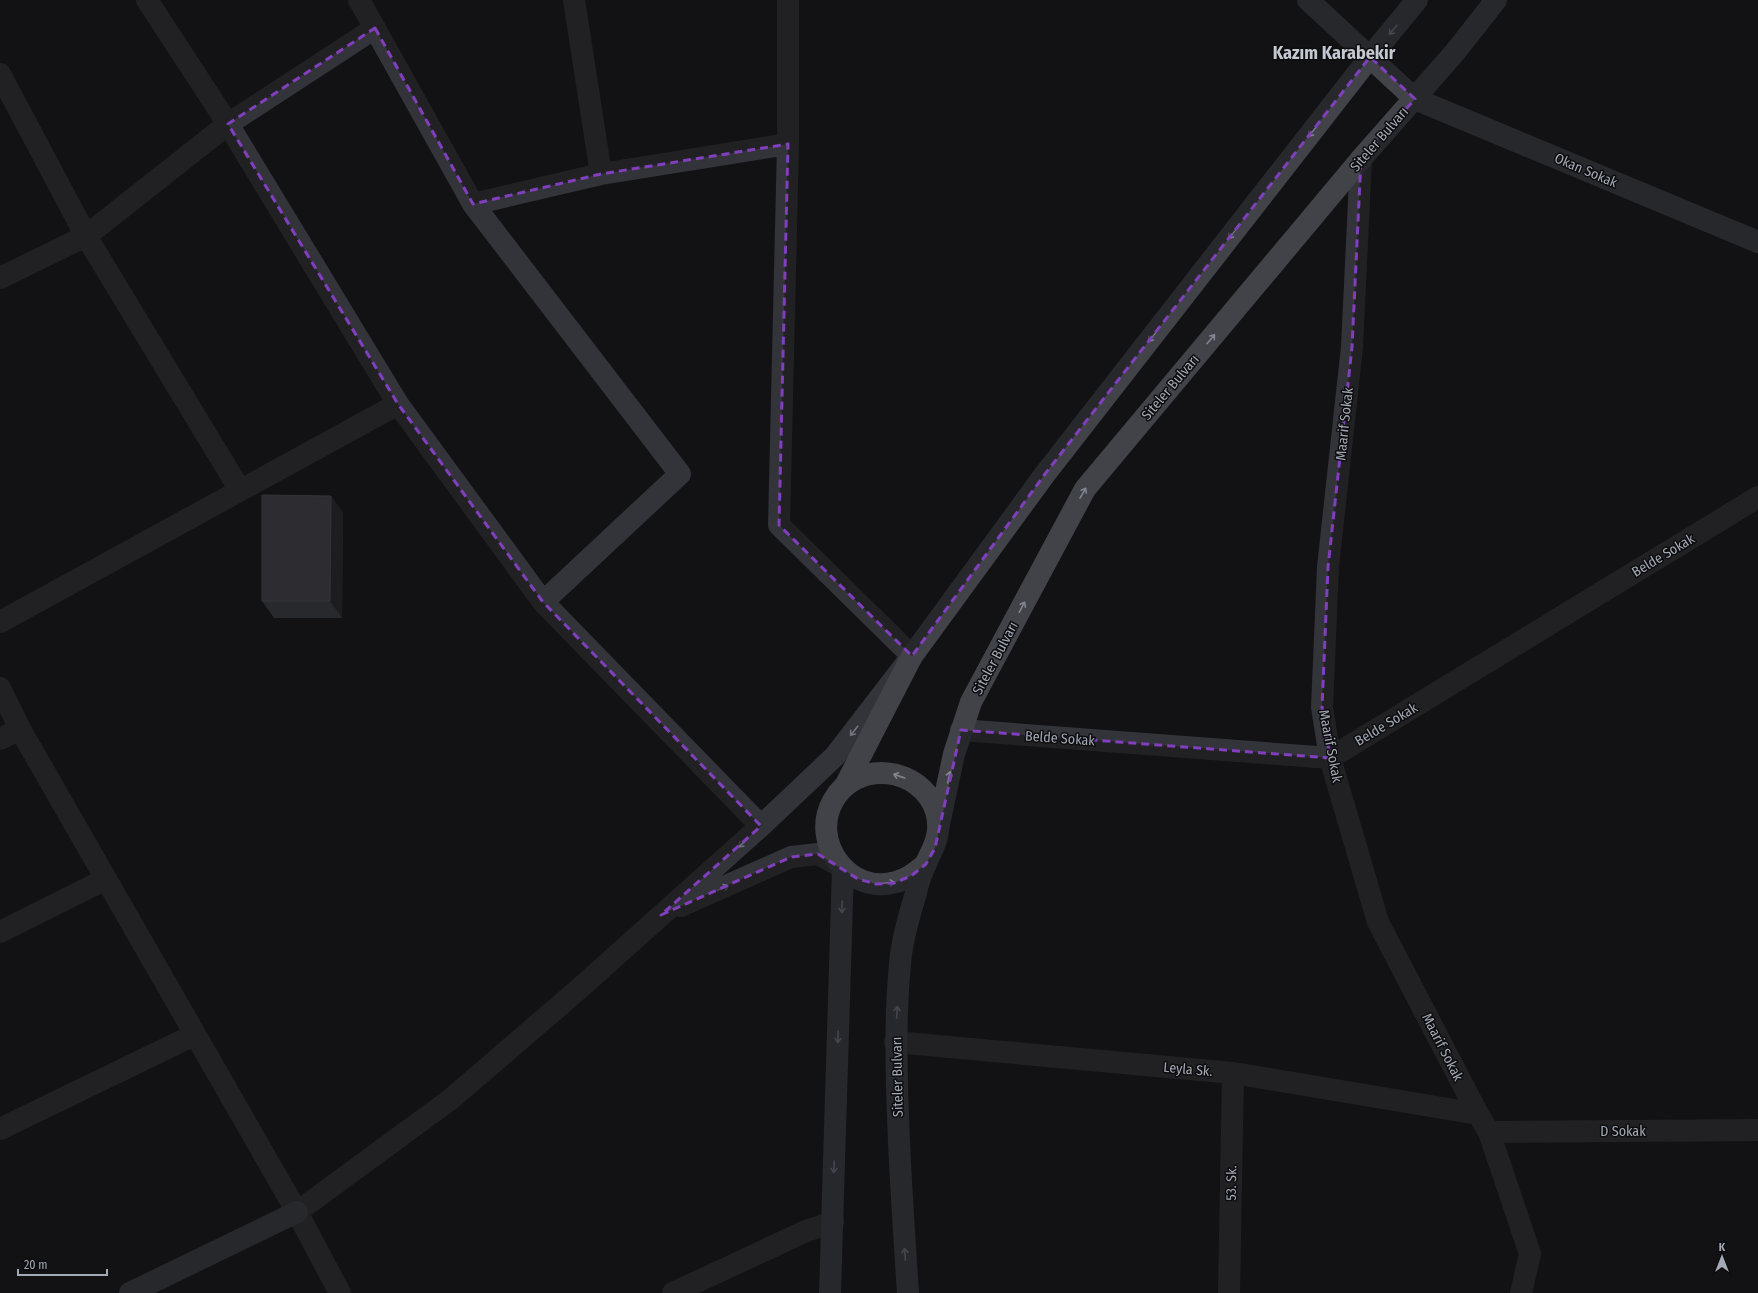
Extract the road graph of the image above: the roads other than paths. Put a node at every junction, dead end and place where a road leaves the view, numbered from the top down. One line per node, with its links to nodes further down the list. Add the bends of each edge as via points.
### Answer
1 (147, 0): 12 (street)
2 (359, 0): 8 (street)
3 (574, 0): 15 (street)
4 (788, 0): 13 (street)
5 (1308, 0): 9 (main road)
6 (1418, 0): 9 (main road, one-way to 9)
7 (1496, 0): 11 (main road, Siteler Bulvarı)
8 (375, 28): 12 (street); 16 (street)
9 (1370, 57): 11 (main road); 25 (main road, one-way to 25, via 1045,474)
10 (0, 74): 17 (street)
11 (1415, 99): 14 (main road, Siteler Bulvarı); 18 (main road, Okan Sokak)
12 (228, 124): 17 (street); 20 (street)
13 (788, 144): 15 (street); 25 (street, via 778,525)
14 (1361, 159): 28 (main road, Siteler Bulvarı, one-way to 14, via 971,702 1085,489); 30 (street, Maarif Sokak, via 1352,347 1328,574 1322,707)
15 (600, 174): 16 (street)
16 (472, 204): 23 (street, via 680,474)
17 (86, 236): 19 (street); 21 (street)
18 (1758, 242)
19 (0, 278)
20 (398, 404): 21 (street); 23 (street)
21 (240, 490): 24 (street)
22 (1756, 504): 30 (street, Belde Sokak)
23 (543, 602): 32 (street)
24 (0, 622)
25 (912, 656): 31 (main road); 32 (street, one-way to 32, via 834,756)
26 (0, 688): 27 (street)
27 (20, 729): 29 (street); 36 (street)
28 (961, 730): 30 (street, Belde Sokak); 33 (main road, Siteler Bulvarı, one-way to 28)
29 (0, 740)
30 (1330, 758): 42 (street, Maarif Sokak, via 1378,922)
31 (845, 786): 33 (main road, one-way to 31, via 936,811 927,795 914,782 897,774 879,772 861,776); 35 (main road, via 833,800 827,817 826,836 832,854)
32 (761, 826): 37 (street, one-way to 37)
33 (938, 829): 34 (main road, via 935,848)
34 (926, 864): 35 (main road, one-way to 34, via 858,879 876,884 894,883 911,876); 40 (main road, Siteler Bulvarı, one-way to 34, via 901,953)
35 (843, 868): 37 (street, one-way to 35, via 791,857 818,854); 46 (main road, one-way to 46)
36 (106, 879): 38 (street); 39 (street)
37 (661, 915): 45 (street, via 451,1099)
38 (0, 932)
39 (194, 1035): 43 (street); 45 (street)
40 (895, 1042): 41 (street, Leyla Sk.); 51 (main road, Siteler Bulvarı, one-way to 40, via 901,1197)
41 (1233, 1073): 42 (street, Leyla Sk.); 52 (street, 53. Sk.)
42 (1483, 1123): 44 (street, D Sokak); 53 (street, Maarif Sokak, via 1530,1254)
43 (0, 1129)
44 (1758, 1130)
45 (297, 1212): 47 (main road); 48 (street)
46 (833, 1222): 49 (street, via 806,1231); 50 (main road)
47 (130, 1293)
48 (340, 1293)
49 (673, 1293)
50 (830, 1293)
51 (908, 1293)
52 (1229, 1293)
53 (1521, 1293)

